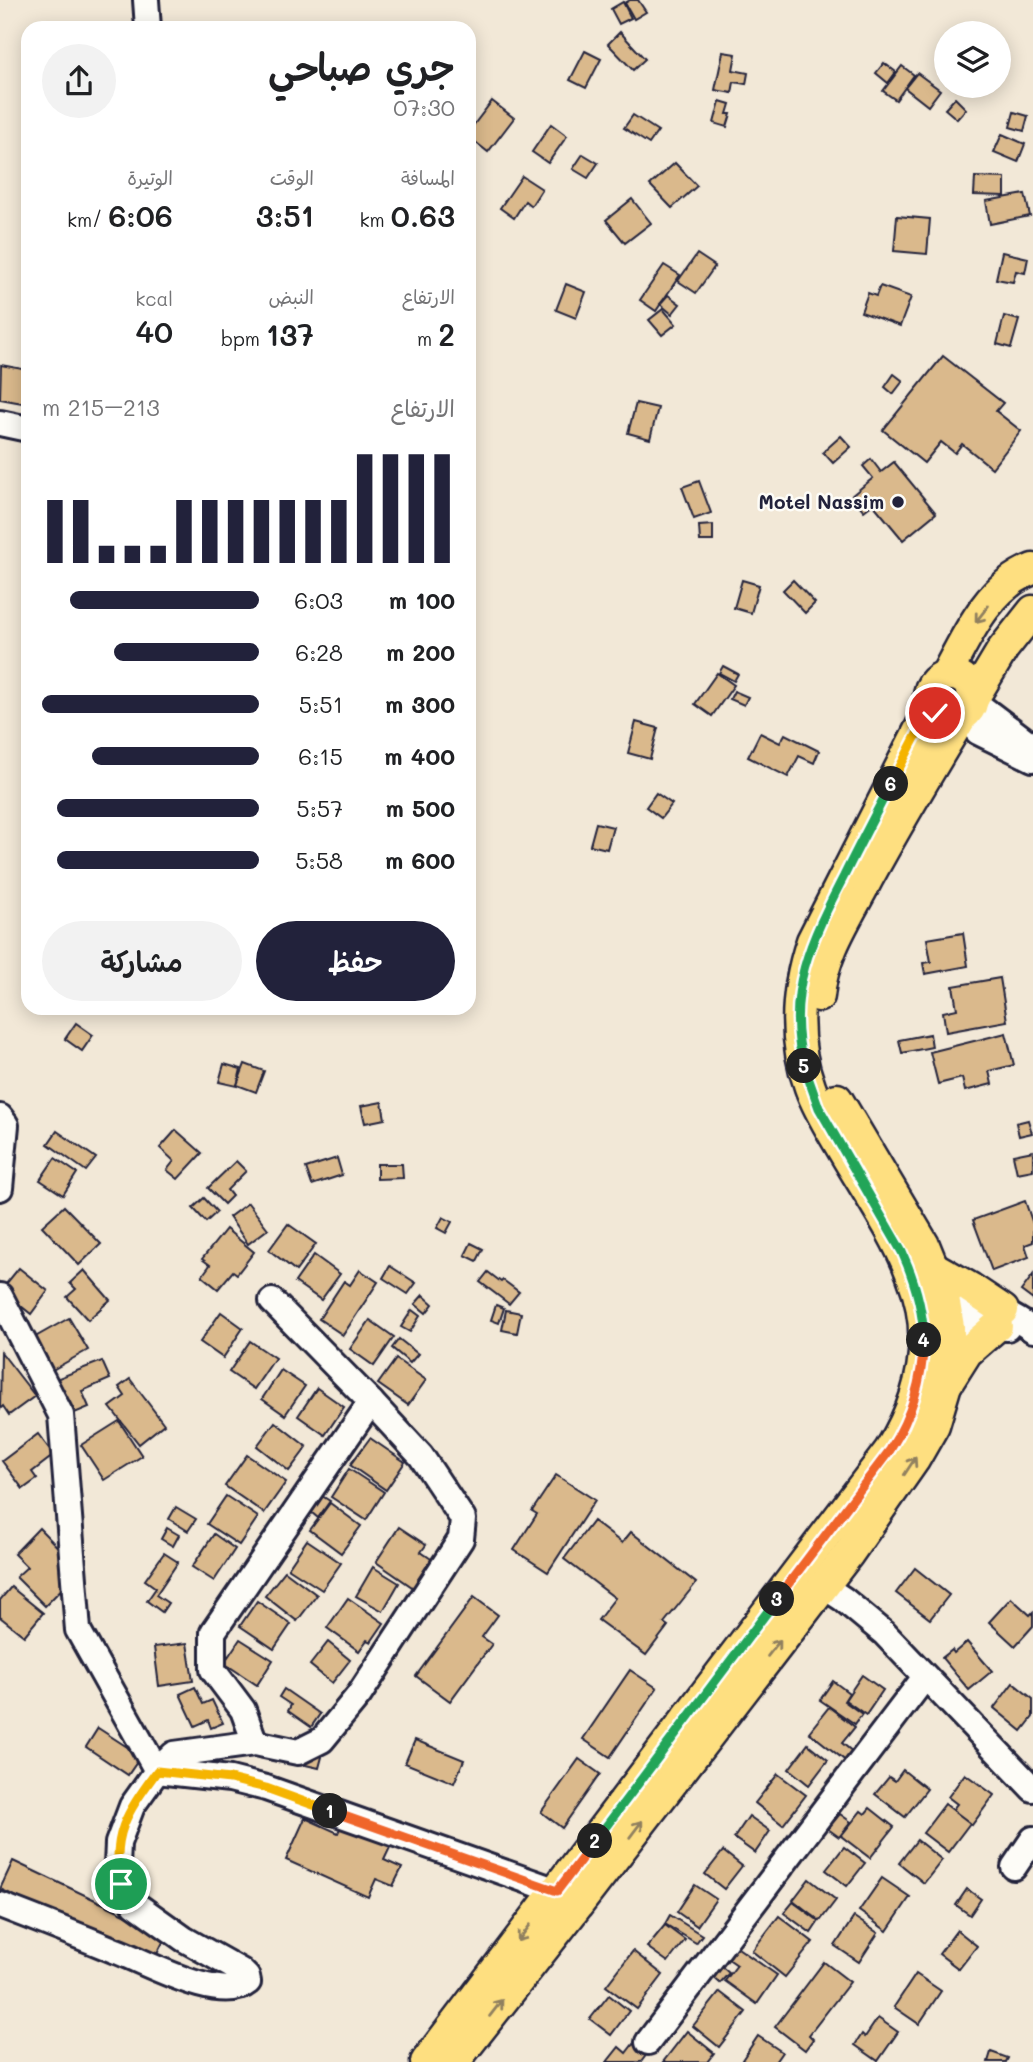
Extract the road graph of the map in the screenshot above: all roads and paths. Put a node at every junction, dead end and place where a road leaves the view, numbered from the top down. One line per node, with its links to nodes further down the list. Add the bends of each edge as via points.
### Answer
1 (146, 0): 2 (street)
2 (148, 21)
3 (0, 423): 4 (street)
4 (21, 428)
5 (1033, 569): 7 (main road, one-way to 7, via 1011,582 986,609)
6 (1033, 611): 9 (main road, via 1003,649)
7 (946, 676): 8 (main road, via 931,688); 9 (main road, via 966,680 973,692)
8 (931, 707): 9 (main road, via 947,719); 17 (main road, via 812,941 797,1013 802,1062 819,1108)
9 (968, 708): 10 (street); 11 (street, via 978,732); 14 (main road, via 894,827 832,946 817,1014 823,1061 840,1104)
10 (1033, 747)
11 (1033, 759)
12 (0, 1117): 13 (street, via 6,1125)
13 (0, 1188)
14 (935, 1268): 17 (main road); 18 (main road, via 970,1288)
15 (0, 1296): 25 (street, via 61,1415 78,1630)
16 (272, 1301): 21 (street)
17 (934, 1314): 18 (street); 20 (main road, via 949,1364); 29 (main road, via 912,1409 890,1450)
18 (1000, 1318): 19 (street); 20 (main road, via 967,1352)
19 (1033, 1331)
20 (946, 1385): 22 (main road, one-way to 20, via 914,1460 933,1425)
21 (372, 1402): 24 (street, via 213,1632 213,1670 243,1710); 24 (street, via 421,1456 463,1519 461,1539 359,1695 322,1740 298,1752)
22 (823, 1586): 23 (street, via 884,1633); 29 (main road, one-way to 22)
23 (925, 1677): 26 (street); 31 (street)
24 (255, 1743): 25 (street, via 174,1754)
25 (157, 1771): 29 (street, via 266,1788); 30 (street, via 132,1806 118,1843 121,1884 135,1903 184,1939 241,1971 248,1982 242,1987 220,1988 188,1981)
26 (1033, 1789)
27 (1033, 1839): 28 (street)
28 (1014, 1867)
29 (567, 1898): 32 (main road, one-way to 32); 33 (main road, one-way to 29)
30 (0, 1905)
31 (648, 2042)
32 (426, 2062)
33 (454, 2062)

